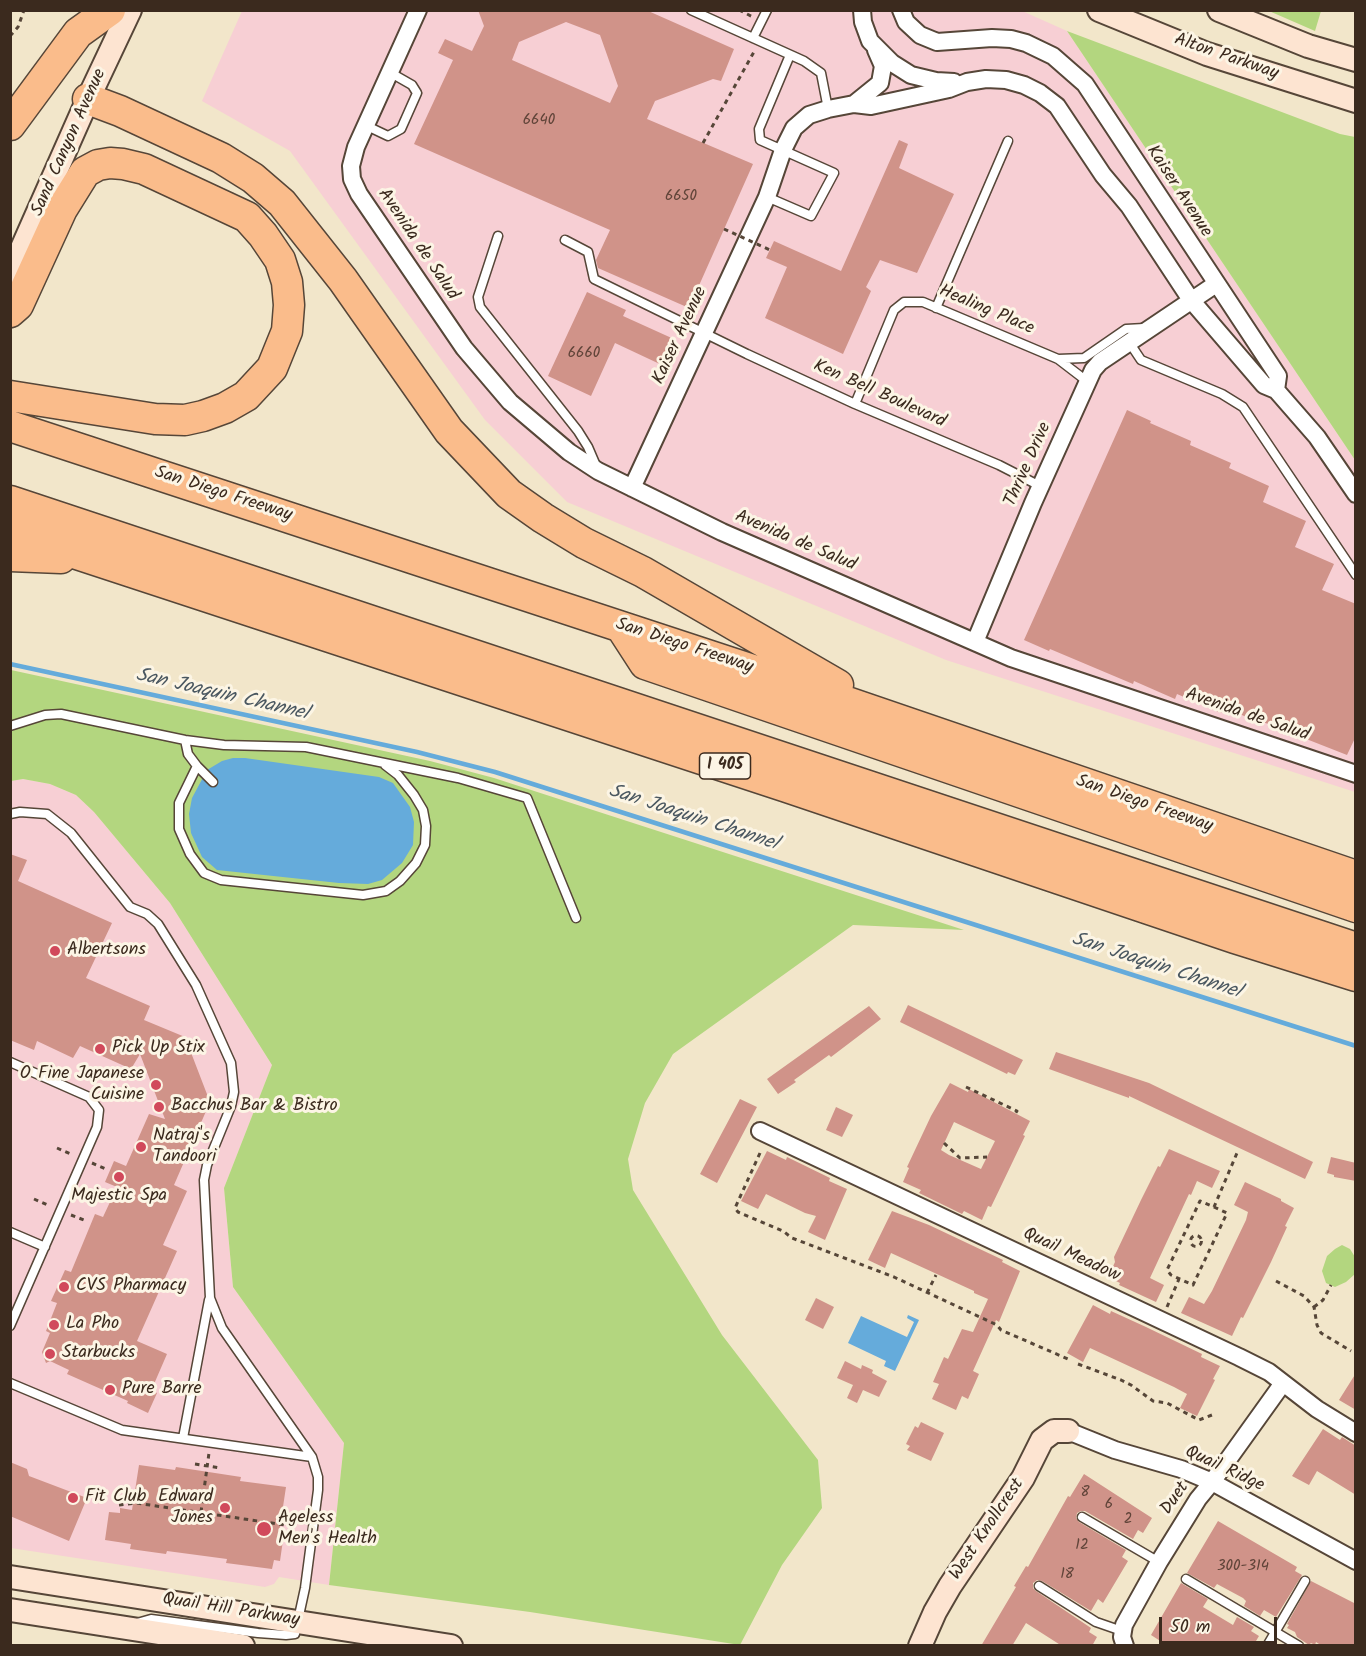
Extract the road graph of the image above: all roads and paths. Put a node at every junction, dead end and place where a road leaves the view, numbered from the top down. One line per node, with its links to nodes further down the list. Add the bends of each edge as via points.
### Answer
1 (24, 10): 13 (path)
2 (110, 10): 24 (highway, via 78,33)
3 (130, 10): 20 (main road, Sand Canyon Avenue)
4 (418, 10): 18 (street)
5 (691, 10): 14 (lane)
6 (740, 10): 12 (path)
7 (767, 10): 12 (lane)
8 (862, 10): 15 (street, Kaiser Avenue)
9 (901, 10): 35 (street, Kaiser Avenue, via 906,22 920,35 938,42 1011,39 1053,56 1085,84)
10 (1099, 10): 21 (main road, Alton Parkway, via 1207,54)
11 (1219, 10): 17 (main road, via 1308,46)
12 (762, 21): 14 (lane)
13 (10, 36)
14 (757, 40): 16 (lane); 27 (path)
15 (875, 48): 19 (street, Kaiser Avenue, via 910,75); 22 (street, Kaiser Avenue, via 883,66 880,83)
16 (790, 55): 23 (lane, via 821,73); 28 (lane, via 759,129 760,140)
17 (1356, 60)
18 (391, 74): 25 (street); 25 (lane, via 412,85 417,93 401,129 388,136)
19 (967, 82): 22 (street, Kaiser Avenue, via 903,100 871,106); 36 (street, Kaiser Avenue, via 1006,80 1040,93 1057,106)
20 (88, 99): 34 (main road, Sand Canyon Avenue); 59 (highway, via 221,158 282,203 343,280 449,431 509,494 584,543 643,572)
21 (1356, 101)
22 (854, 104): 23 (street, Kaiser Avenue)
23 (828, 109): 28 (street, Kaiser Avenue, via 800,122)
24 (10, 124)
25 (367, 126): 48 (street, Avenida de Salud, via 351,166 359,194 464,348 510,402)
26 (1008, 141): 37 (lane)
27 (703, 143)
28 (783, 150): 29 (street, Kaiser Avenue); 29 (lane, via 834,173 811,216)
29 (766, 197): 40 (street, Kaiser Avenue)
30 (724, 229): 33 (path, bridge)
31 (498, 236): 48 (lane, via 478,297 480,307 578,431)
32 (566, 240): 40 (lane, Ken Bell Boulevard, via 588,252 594,279)
33 (770, 250)
34 (10, 275)
35 (1216, 284): 36 (street, Thrive Drive); 44 (street, Kaiser Avenue, via 1278,376)
36 (1191, 300): 39 (street, Thrive Drive); 44 (street, Kaiser Avenue, via 1264,385)
37 (936, 308): 42 (lane, Healing Place); 46 (lane, Healing Place, via 923,302 904,302 894,310)
38 (10, 312): 45 (highway, via 18,304 62,209 85,172 110,163 144,170 247,217 280,260 289,305 287,331 272,368 246,396 203,416 155,420)
39 (1150, 328): 41 (street, Thrive Drive); 42 (lane, Thrive Drive, via 1126,329 1084,358)
40 (704, 332): 46 (lane, Ken Bell Boulevard); 50 (street, Kaiser Avenue)
41 (1129, 342): 43 (street, Thrive Drive, via 1100,362); 56 (lane, via 1141,360 1222,394 1243,407)
42 (1058, 359): 43 (lane, Healing Place)
43 (1088, 382): 49 (street, Thrive Drive)
44 (1276, 390): 51 (street, Kaiser Avenue, via 1317,437)
45 (10, 396)
46 (855, 404): 49 (lane, Ken Bell Boulevard)
47 (10, 426): 57 (highway, San Diego Freeway)
48 (598, 471): 50 (street, Avenida de Salud)
49 (1040, 486): 58 (street, Thrive Drive)
50 (632, 488): 58 (street, Avenida de Salud)
51 (1356, 494)
52 (10, 501): 70 (highway)
53 (10, 532): 55 (highway, I 405)
54 (10, 556): 55 (highway)
55 (94, 558): 71 (highway, I 405)
56 (1356, 575)
57 (621, 627): 59 (highway, San Diego Freeway); 68 (highway, via 645,664)
58 (975, 642): 64 (street, Avenida de Salud, via 1011,658)
59 (895, 718): 67 (highway, San Diego Freeway)
60 (10, 726): 61 (lane, via 60,714)
61 (185, 740): 62 (lane, via 306,747); 63 (lane, via 188,754)
62 (383, 763): 63 (lane, via 398,775 423,810 425,845 400,881 386,891 363,895 221,880 204,873 179,829 179,802); 69 (lane, via 458,778 527,798)
63 (197, 766): 65 (lane)
64 (1356, 774)
65 (213, 782)
66 (10, 814): 100 (lane, via 47,814 70,833 130,907 158,924 196,985 231,1064 231,1106 204,1180)
67 (1356, 876)
68 (1356, 907)
69 (576, 918)
70 (1356, 948)
71 (1356, 976)
72 (10, 1062): 93 (lane, via 89,1097 99,1110 97,1127)
73 (966, 1087): 74 (path, via 1017,1111)
74 (1015, 1114)
75 (760, 1131): 108 (street, Quail Meadow, via 1228,1352)
76 (944, 1143): 81 (path, via 960,1158)
77 (57, 1148): 80 (path)
78 (760, 1153): 99 (path, via 735,1208 738,1212)
79 (1237, 1153): 86 (path)
80 (73, 1155)
81 (987, 1157)
82 (90, 1163): 83 (path)
83 (106, 1169)
84 (34, 1199): 85 (path)
85 (52, 1207)
86 (1214, 1207): 90 (path, via 1200,1201); 94 (path, via 1227,1213)
87 (69, 1214): 88 (path)
88 (84, 1220)
89 (10, 1232): 93 (lane)
90 (1183, 1236): 91 (path); 96 (path, via 1167,1270)
91 (1191, 1239): 92 (path, via 1198,1236); 92 (path, via 1193,1246)
92 (1201, 1243): 94 (path)
93 (45, 1247): 103 (lane)
94 (1210, 1248): 96 (path, via 1193,1285)
95 (936, 1275): 99 (path)
96 (1179, 1279): 102 (path)
97 (1275, 1281): 101 (path, via 1296,1291)
98 (1331, 1285): 101 (path)
99 (927, 1293): 105 (path)
100 (210, 1298): 112 (lane); 114 (lane, via 222,1328)
101 (1314, 1307): 104 (path, via 1321,1333)
102 (1165, 1310)
103 (10, 1326)
104 (1351, 1352)
105 (1068, 1359)
106 (1078, 1364): 109 (path, via 1121,1380 1153,1401 1199,1420)
107 (10, 1383): 112 (lane, via 108,1426)
108 (1283, 1383): 111 (street, Quail Meadow); 118 (street, Duet)
109 (1212, 1415)
110 (1068, 1431): 118 (street, Quail Ridge); 136 (main road, West Knollcrest, via 1054,1431 1042,1440 1023,1478 950,1586)
111 (1356, 1433)
112 (183, 1438): 114 (lane)
113 (210, 1452): 116 (path)
114 (312, 1457): 130 (lane, via 318,1490)
115 (195, 1464): 116 (path)
116 (208, 1466): 117 (path); 120 (path)
117 (220, 1468)
118 (1212, 1482): 123 (street, Quail Ridge); 124 (street, Duet)
119 (119, 1505): 120 (path, via 136,1503)
120 (201, 1513): 121 (path, via 285,1525)
121 (286, 1517)
122 (1082, 1517): 124 (lane)
123 (1356, 1561)
124 (1159, 1562): 133 (street, Duet, via 1127,1618)
125 (10, 1576): 130 (main road, Quail Hill Parkway)
126 (1186, 1579): 132 (lane)
127 (1305, 1581): 132 (lane)
128 (1039, 1586): 133 (lane)
129 (10, 1610): 131 (main road, Quail Hill Parkway)
130 (297, 1622): 131 (lane, via 295,1634 286,1635 151,1619); 135 (main road, Quail Hill Parkway)
131 (126, 1628): 134 (main road, Quail Hill Parkway)
132 (1275, 1632): 137 (lane); 138 (lane)
133 (1124, 1638)
134 (243, 1646)
135 (452, 1646)
136 (921, 1646)
137 (1267, 1646)
138 (1299, 1646)

